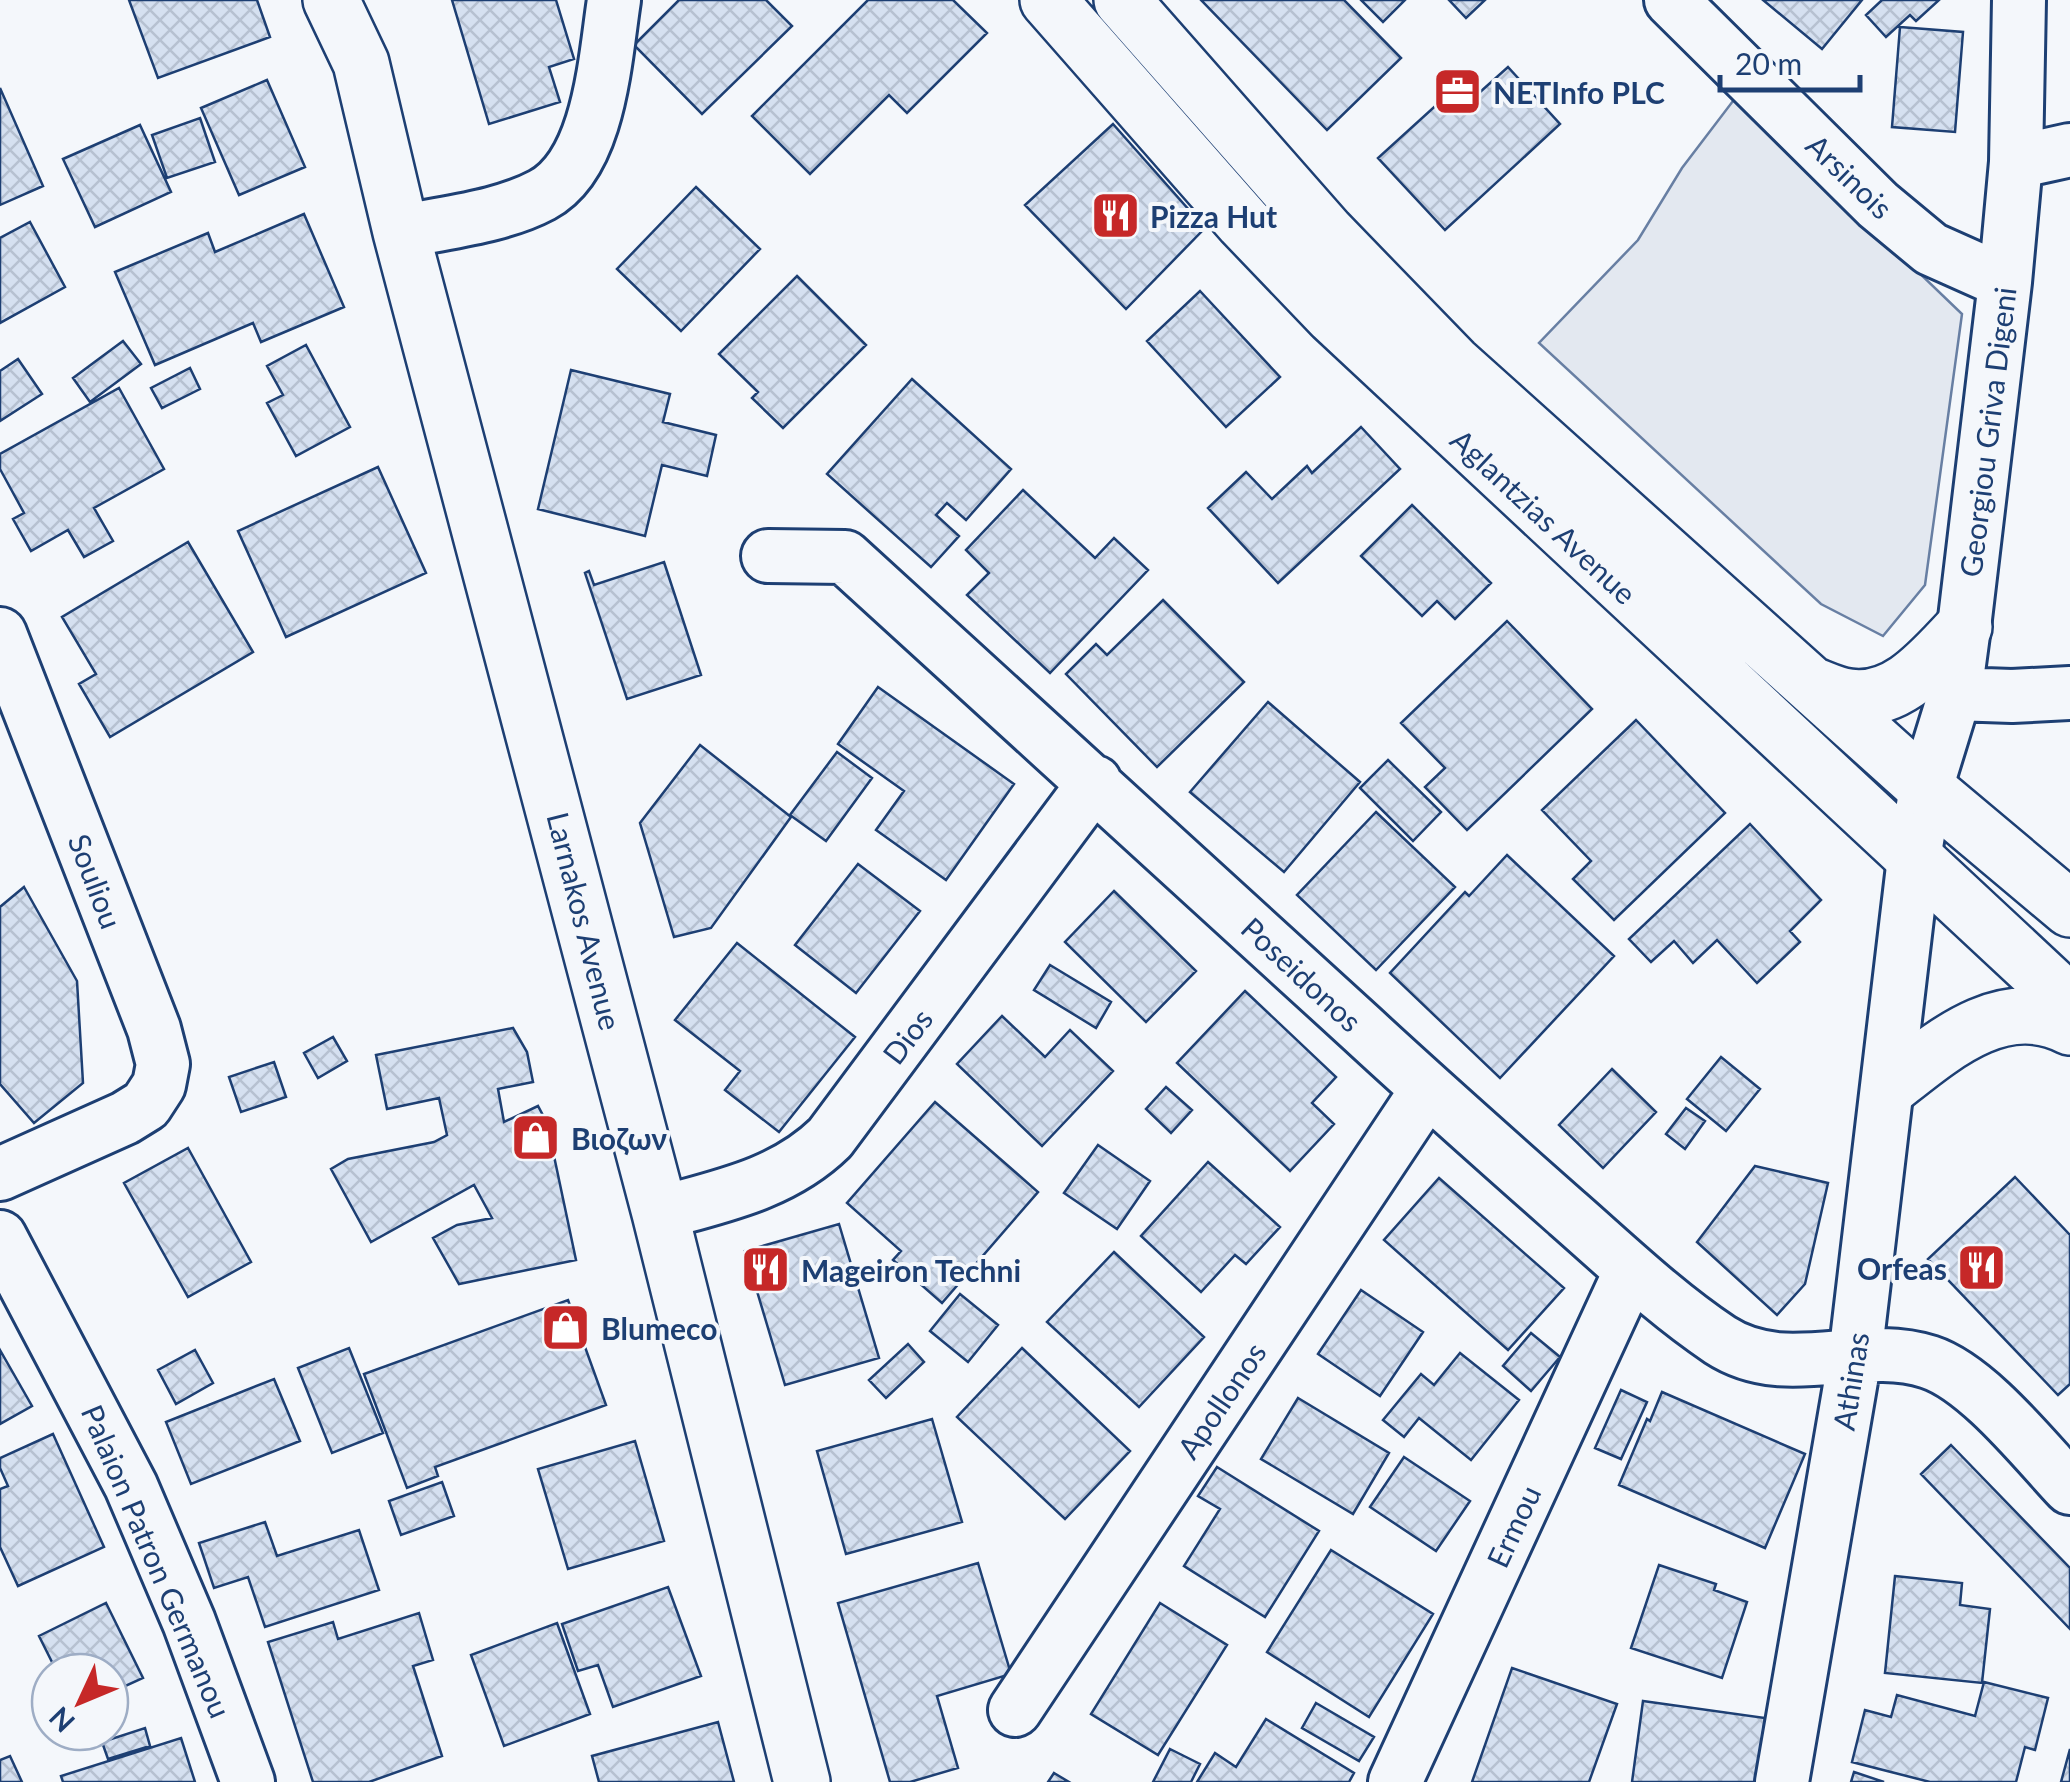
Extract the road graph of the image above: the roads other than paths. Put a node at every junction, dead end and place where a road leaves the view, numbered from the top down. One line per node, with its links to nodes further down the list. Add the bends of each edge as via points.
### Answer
1 (331, 0): 8 (main road, Larnakos Avenue)
2 (360, 0): 8 (main road, Larnakos Avenue)
3 (614, 0): 11 (street, via 589,135 563,179 542,195 496,211)
4 (1048, 0): 21 (main road, Aglantzias Avenue, via 1332,316)
5 (1122, 0): 16 (main road, Aglantzias Avenue, via 1327,233 1453,362)
6 (1671, 0): 12 (street, Arsinois, via 1930,249)
7 (2019, 0): 10 (street, Georgiou Griva Digeni)
8 (361, 63): 11 (main road, Larnakos Avenue)
9 (2070, 150): 10 (street)
10 (2016, 162): 12 (street, Georgiou Griva Digeni)
11 (401, 232): 28 (main road, Larnakos Avenue)
12 (2005, 282): 14 (street, Georgiou Griva Digeni)
13 (768, 556): 19 (street, Poseidonos, via 845,558)
14 (1964, 626): 16 (main road, via 1886,696 1848,697); 18 (street, Georgiou Griva Digeni)
15 (0, 634): 27 (street, Souliou, via 164,1064 146,1105)
16 (1812, 685): 20 (main road, Aglantzias Avenue)
17 (2070, 693): 18 (street)
18 (1956, 694): 20 (street, Georgiou Griva Digeni)
19 (1096, 782): 26 (street, Poseidonos); 28 (street, Dios, via 830,1138 808,1158 754,1186)
20 (1926, 788): 21 (street, Georgiou Griva Digeni); 22 (main road, Aglantzias Avenue)
21 (1914, 858): 23 (main road, Aglantzias Avenue); 25 (street, Athinas)
22 (2070, 910)
23 (2070, 1002)
24 (2070, 1027): 25 (main road, via 2035,1014 1996,1021 1959,1034)
25 (1890, 1087): 31 (street, Athinas)
26 (1427, 1090): 30 (street, Poseidonos); 33 (street, Apollonos)
27 (0, 1174)
28 (660, 1214): 35 (main road, Larnakos Avenue)
29 (0, 1237): 34 (street, Palaion Patron Germanou, via 131,1486)
30 (1631, 1270): 31 (street, Poseidonos, via 1746,1354 1795,1362); 36 (street, Ermou)
31 (1855, 1356): 32 (street, Poseidonos, via 1914,1358 1949,1372 1999,1412); 37 (street, Athinas)
32 (2070, 1488)
33 (1015, 1710)
34 (248, 1782)
35 (802, 1782)
36 (1395, 1782)
37 (1782, 1782)

